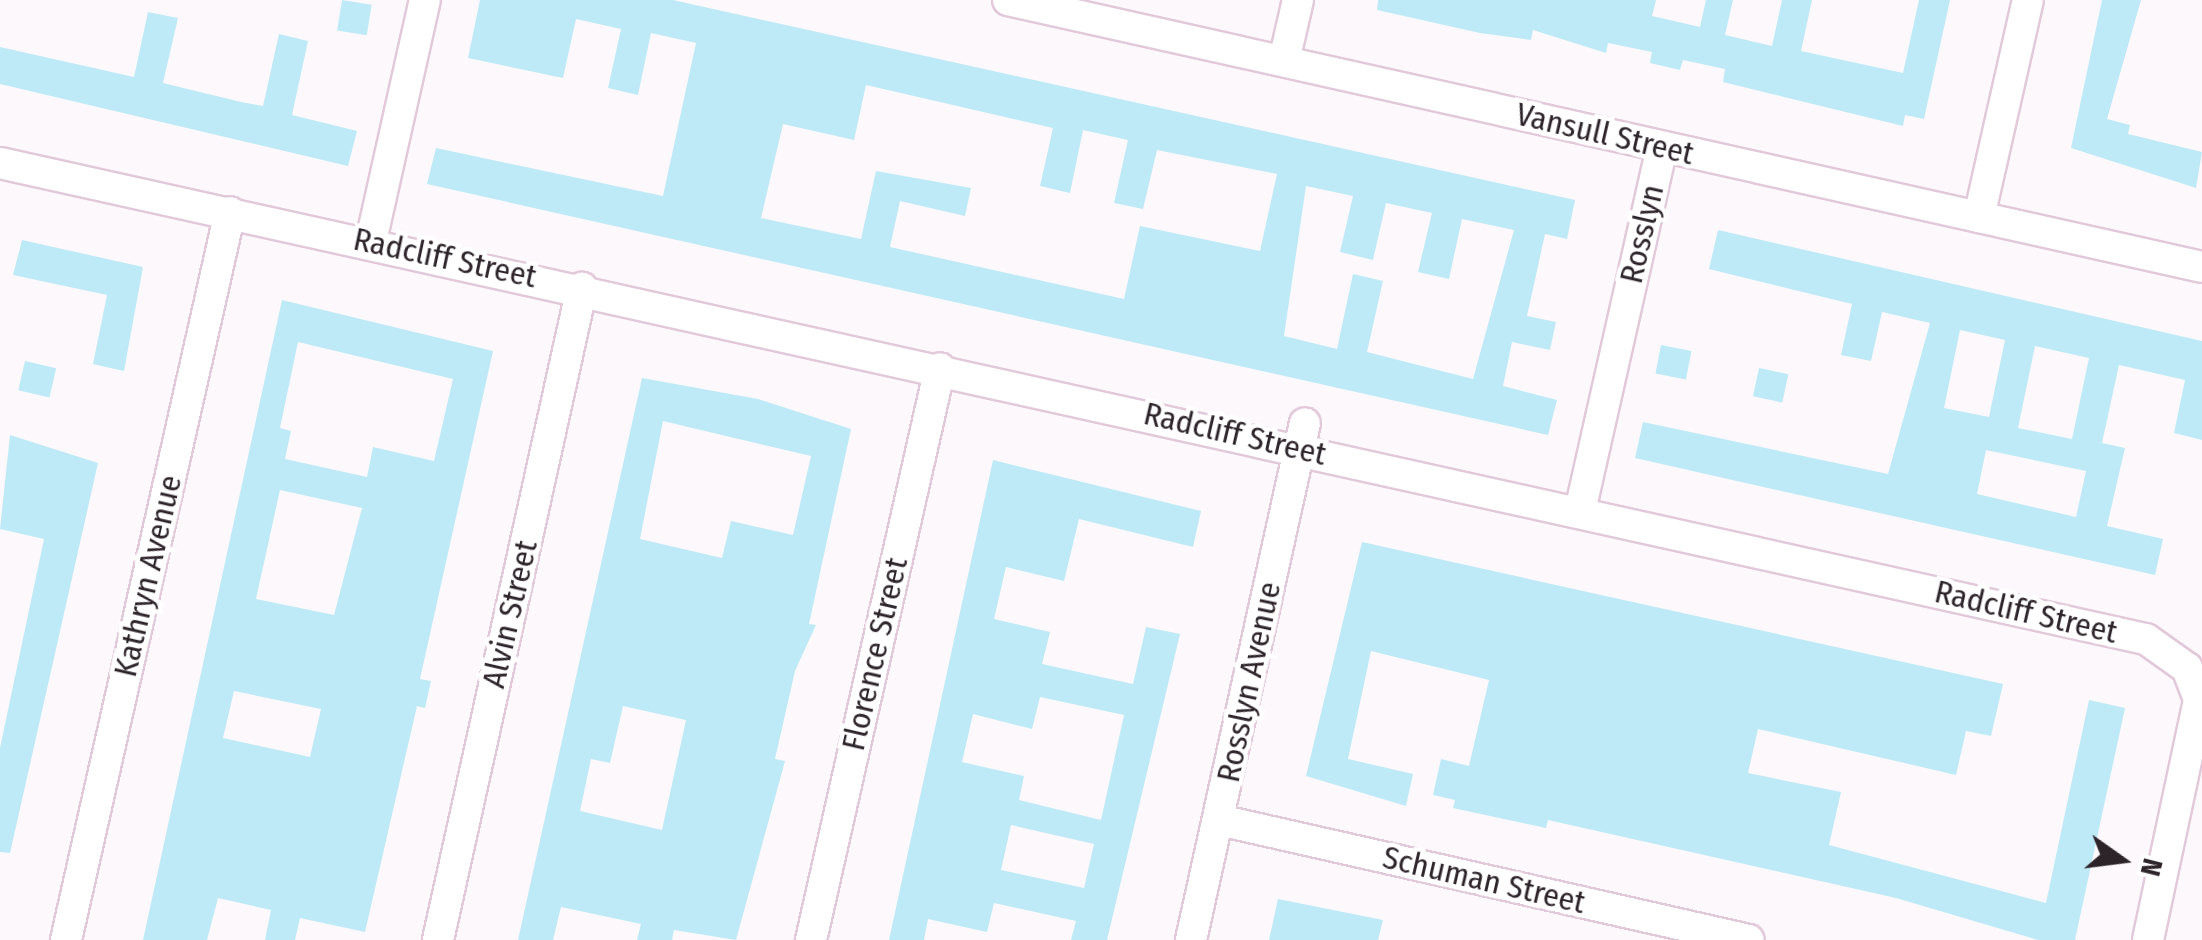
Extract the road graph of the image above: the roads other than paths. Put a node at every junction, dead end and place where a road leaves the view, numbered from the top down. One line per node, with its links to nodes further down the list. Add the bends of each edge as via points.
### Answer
1 (425, 0): 10 (street)
2 (1008, 0): 5 (street, Vansull Street)
3 (1298, 0): 5 (street)
4 (2028, 0): 9 (street)
5 (1284, 61): 6 (street, Vansull Street)
6 (1662, 147): 9 (street, Vansull Street); 15 (street, Rosslyn)
7 (0, 163): 8 (street, Radcliff Street)
8 (230, 212): 10 (street, Radcliff Street); 17 (street, Kathryn Avenue)
9 (1979, 217): 11 (street, Vansull Street)
10 (371, 240): 12 (street, Radcliff Street)
11 (2202, 266)
12 (582, 288): 13 (street, Radcliff Street); 18 (street, Alvin Street)
13 (940, 368): 14 (street, Radcliff Street); 19 (street, Florence Street)
14 (1302, 435): 15 (street, Radcliff Street); 16 (street, Rosslyn Avenue)
15 (1580, 512): 22 (street, Radcliff Street, via 2146,639 2176,655 2195,683 2198,717)
16 (1219, 820): 20 (street, Rosslyn Avenue); 21 (street, Schuman Street)
17 (66, 940)
18 (438, 940)
19 (810, 940)
20 (1192, 940)
21 (1749, 940)
22 (2148, 940)

